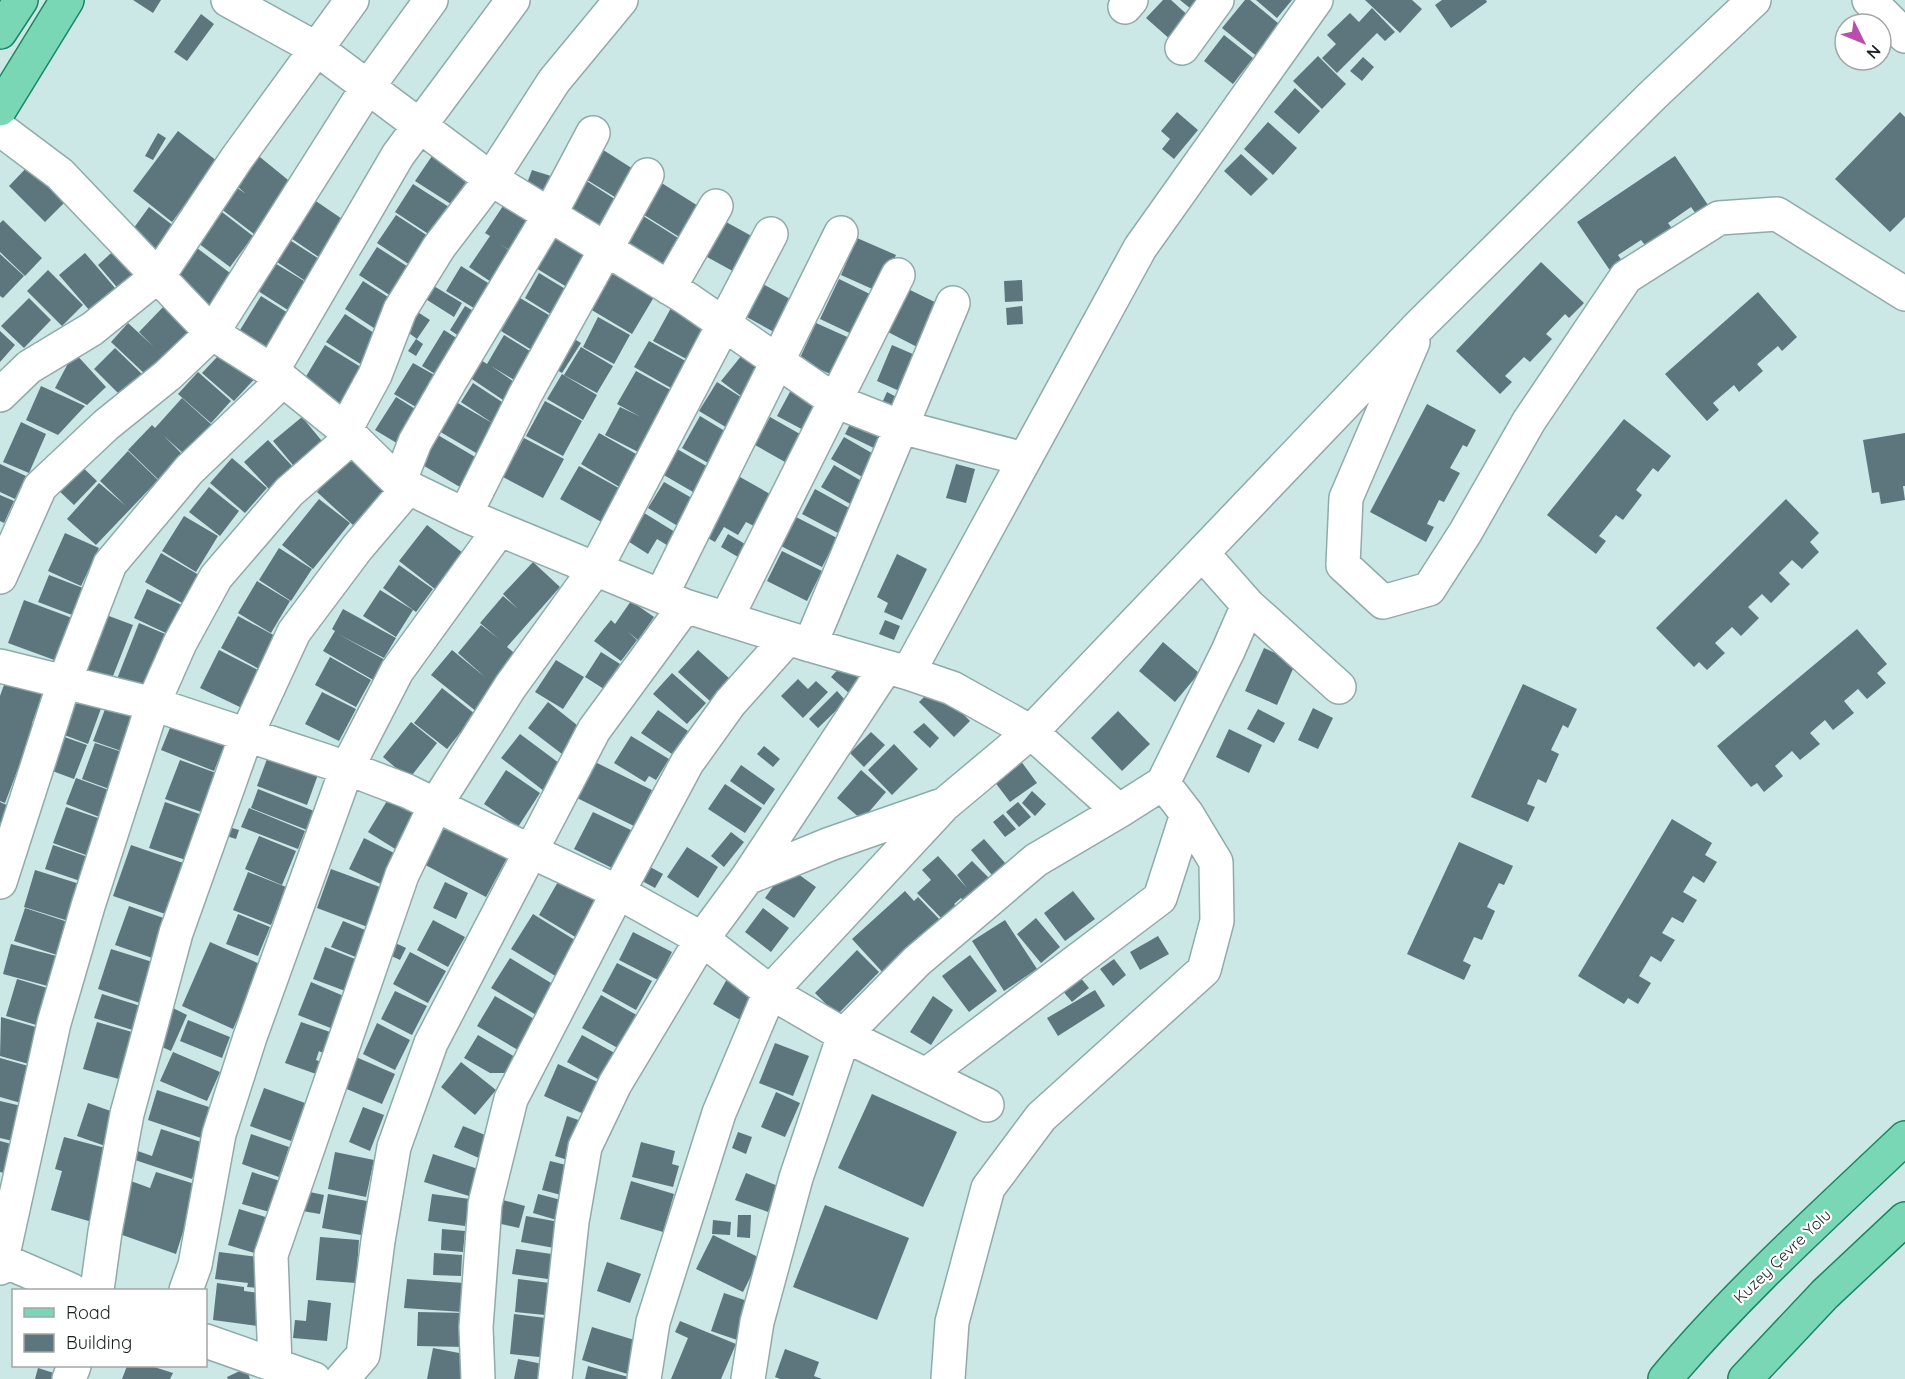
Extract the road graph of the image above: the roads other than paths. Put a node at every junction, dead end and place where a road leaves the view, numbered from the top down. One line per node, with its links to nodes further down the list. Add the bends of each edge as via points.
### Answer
1 (21, 0): 12 (main road)
2 (67, 0): 17 (main road)
3 (228, 0): 15 (street)
4 (352, 0): 15 (street)
5 (431, 0): 16 (street)
6 (513, 0): 18 (street)
7 (621, 0): 22 (street, via 554,81)
8 (1216, 0): 14 (street)
9 (1316, 0): 42 (street, via 1140,248)
10 (1754, 0): 34 (street)
11 (1869, 0): 13 (street)
12 (0, 32)
13 (1905, 36)
14 (1182, 48)
15 (317, 49): 16 (street); 28 (street, via 237,158)
16 (367, 88): 18 (street); 35 (street)
17 (0, 109)
18 (420, 126): 22 (street); 37 (street, via 398,155)
19 (0, 129): 28 (street, via 60,174)
20 (593, 133): 24 (street)
21 (647, 175): 27 (street)
22 (491, 179): 24 (street); 41 (street, via 439,247 400,310)
23 (716, 206): 30 (street)
24 (549, 216): 27 (street); 43 (street, via 415,442)
25 (841, 233): 36 (street)
26 (771, 234): 33 (street)
27 (607, 250): 30 (street); 44 (street, via 525,395)
28 (159, 275): 35 (street); 38 (street, via 92,328 29,367)
29 (898, 275): 39 (street)
30 (669, 288): 33 (street)
31 (1905, 294): 34 (street, via 1777,214 1719,218 1626,277 1529,421 1429,589 1383,602 1343,565 1346,498)
32 (952, 303): 40 (street)
33 (723, 324): 36 (street); 47 (street)
34 (1421, 324): 46 (street)
35 (212, 333): 37 (street); 48 (street, via 40,487)
36 (777, 362): 39 (street); 49 (street)
37 (277, 376): 41 (street); 55 (street, via 189,470 110,564)
38 (0, 395)
39 (835, 401): 40 (street); 51 (street)
40 (901, 427): 42 (street); 52 (street)
41 (349, 434): 43 (street); 57 (street, via 289,492 216,578)
42 (1024, 459): 54 (street)
43 (404, 486): 44 (street); 59 (street, via 294,632)
44 (465, 516): 45 (street)
45 (499, 530): 47 (street); 60 (street, via 397,671)
46 (1202, 553): 50 (street); 58 (street)
47 (596, 568): 49 (street); 62 (street, via 510,687)
48 (0, 577)
49 (673, 601): 51 (street); 66 (street, via 594,730)
50 (1248, 605): 56 (street); 61 (street)
51 (726, 620): 52 (street)
52 (799, 642): 54 (street); 69 (street, via 730,703 687,763)
53 (0, 666): 55 (street)
54 (897, 670): 58 (street, via 952,688); 67 (street)
55 (64, 683): 57 (street); 68 (street)
56 (1339, 687)
57 (153, 704): 59 (street); 77 (street, via 54,1023)
58 (1031, 732): 63 (street); 64 (street)
59 (246, 736): 60 (street); 79 (street, via 166,967 127,1114)
60 (347, 768): 62 (street); 80 (street, via 219,1134 195,1265)
61 (1163, 783): 64 (street); 65 (street)
62 (436, 804): 66 (street); 82 (street, via 402,875 270,1255)
63 (945, 804): 67 (street); 71 (street)
64 (1119, 811): 72 (street, via 1036,860 917,961)
65 (1187, 814): 73 (street, via 1160,898); 89 (street, via 1216,862 1217,921 1204,970 1041,1117 988,1188 952,1322)
66 (530, 851): 69 (street); 84 (street, via 432,1043 405,1116 394,1147 363,1355)
67 (747, 878): 70 (street)
68 (0, 882)
69 (618, 892): 70 (street); 85 (street, via 511,1099 484,1204 476,1327)
70 (702, 939): 71 (street); 86 (street, via 615,1084 585,1147 572,1222)
71 (770, 992): 72 (street); 87 (street, via 718,1113 653,1322)
72 (844, 1035): 73 (street); 88 (street, via 796,1178 757,1322)
73 (926, 1075): 74 (street)
74 (987, 1105)
75 (1905, 1138): 90 (main road, Kuzey Çevre Yolu, via 1771,1264)
76 (1905, 1219): 91 (main road, via 1825,1294)
77 (1, 1263): 78 (street)
78 (68, 1289)
79 (97, 1289)
80 (186, 1289)
81 (207, 1341): 82 (street)
82 (275, 1364): 83 (street)
83 (314, 1379)
84 (342, 1379)
85 (478, 1379)
86 (555, 1379)
87 (644, 1379)
88 (748, 1379)
89 (948, 1379)
90 (1665, 1379)
91 (1745, 1379)

